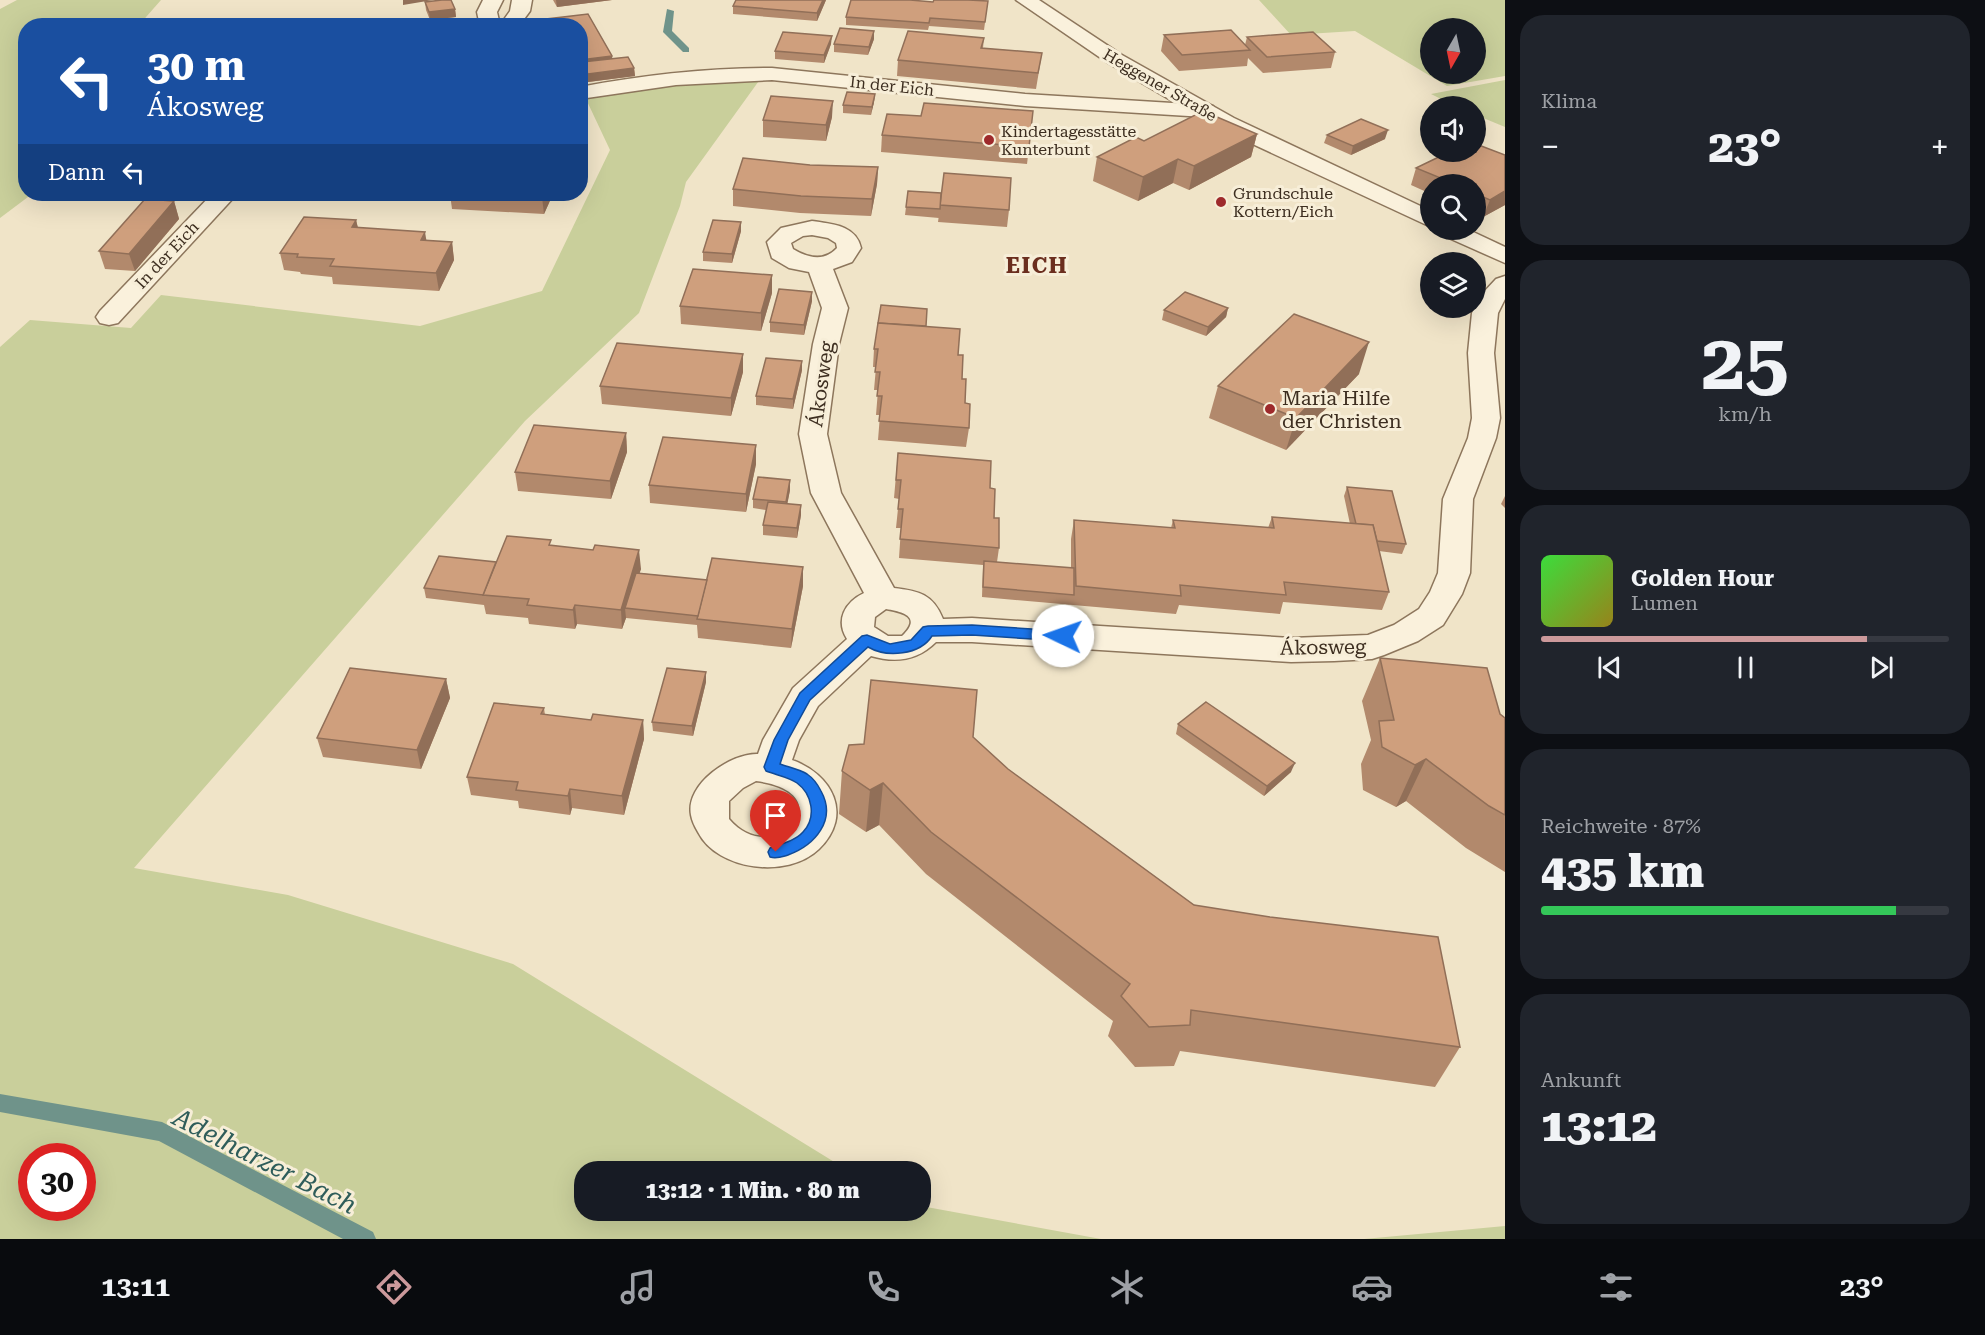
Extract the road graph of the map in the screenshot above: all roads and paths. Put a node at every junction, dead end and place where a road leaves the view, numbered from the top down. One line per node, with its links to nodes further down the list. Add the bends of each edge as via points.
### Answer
1 (493, 0): 4 (street)
2 (522, 0): 5 (street)
3 (1026, 0): 7 (street, Heggener Straße, via 1115,59)
4 (488, 18)
5 (515, 18)
6 (588, 92): 7 (street, In der Eich, via 675,79 772,74 1025,100)
7 (1205, 111): 9 (street, Heggener Straße)
8 (218, 201): 14 (street, In der Eich)
9 (1420, 215)
10 (1472, 240): 11 (street)
11 (1505, 256)
12 (819, 265): 15 (street, Ákosweg, via 836,308 826,344 813,434 826,493)
13 (1505, 284): 16 (street, Ákosweg, via 1491,299 1485,314 1481,353 1486,418 1458,499 1454,573 1431,617 1406,633 1372,647 1291,650 972,630)
14 (109, 317)
15 (883, 598): 16 (street, via 918,606 926,614); 17 (street, via 865,605 856,619 860,634)
16 (928, 631): 17 (street, via 915,645 903,648 878,646)
17 (867, 640): 18 (street, via 805,697 781,740)
18 (772, 767)

